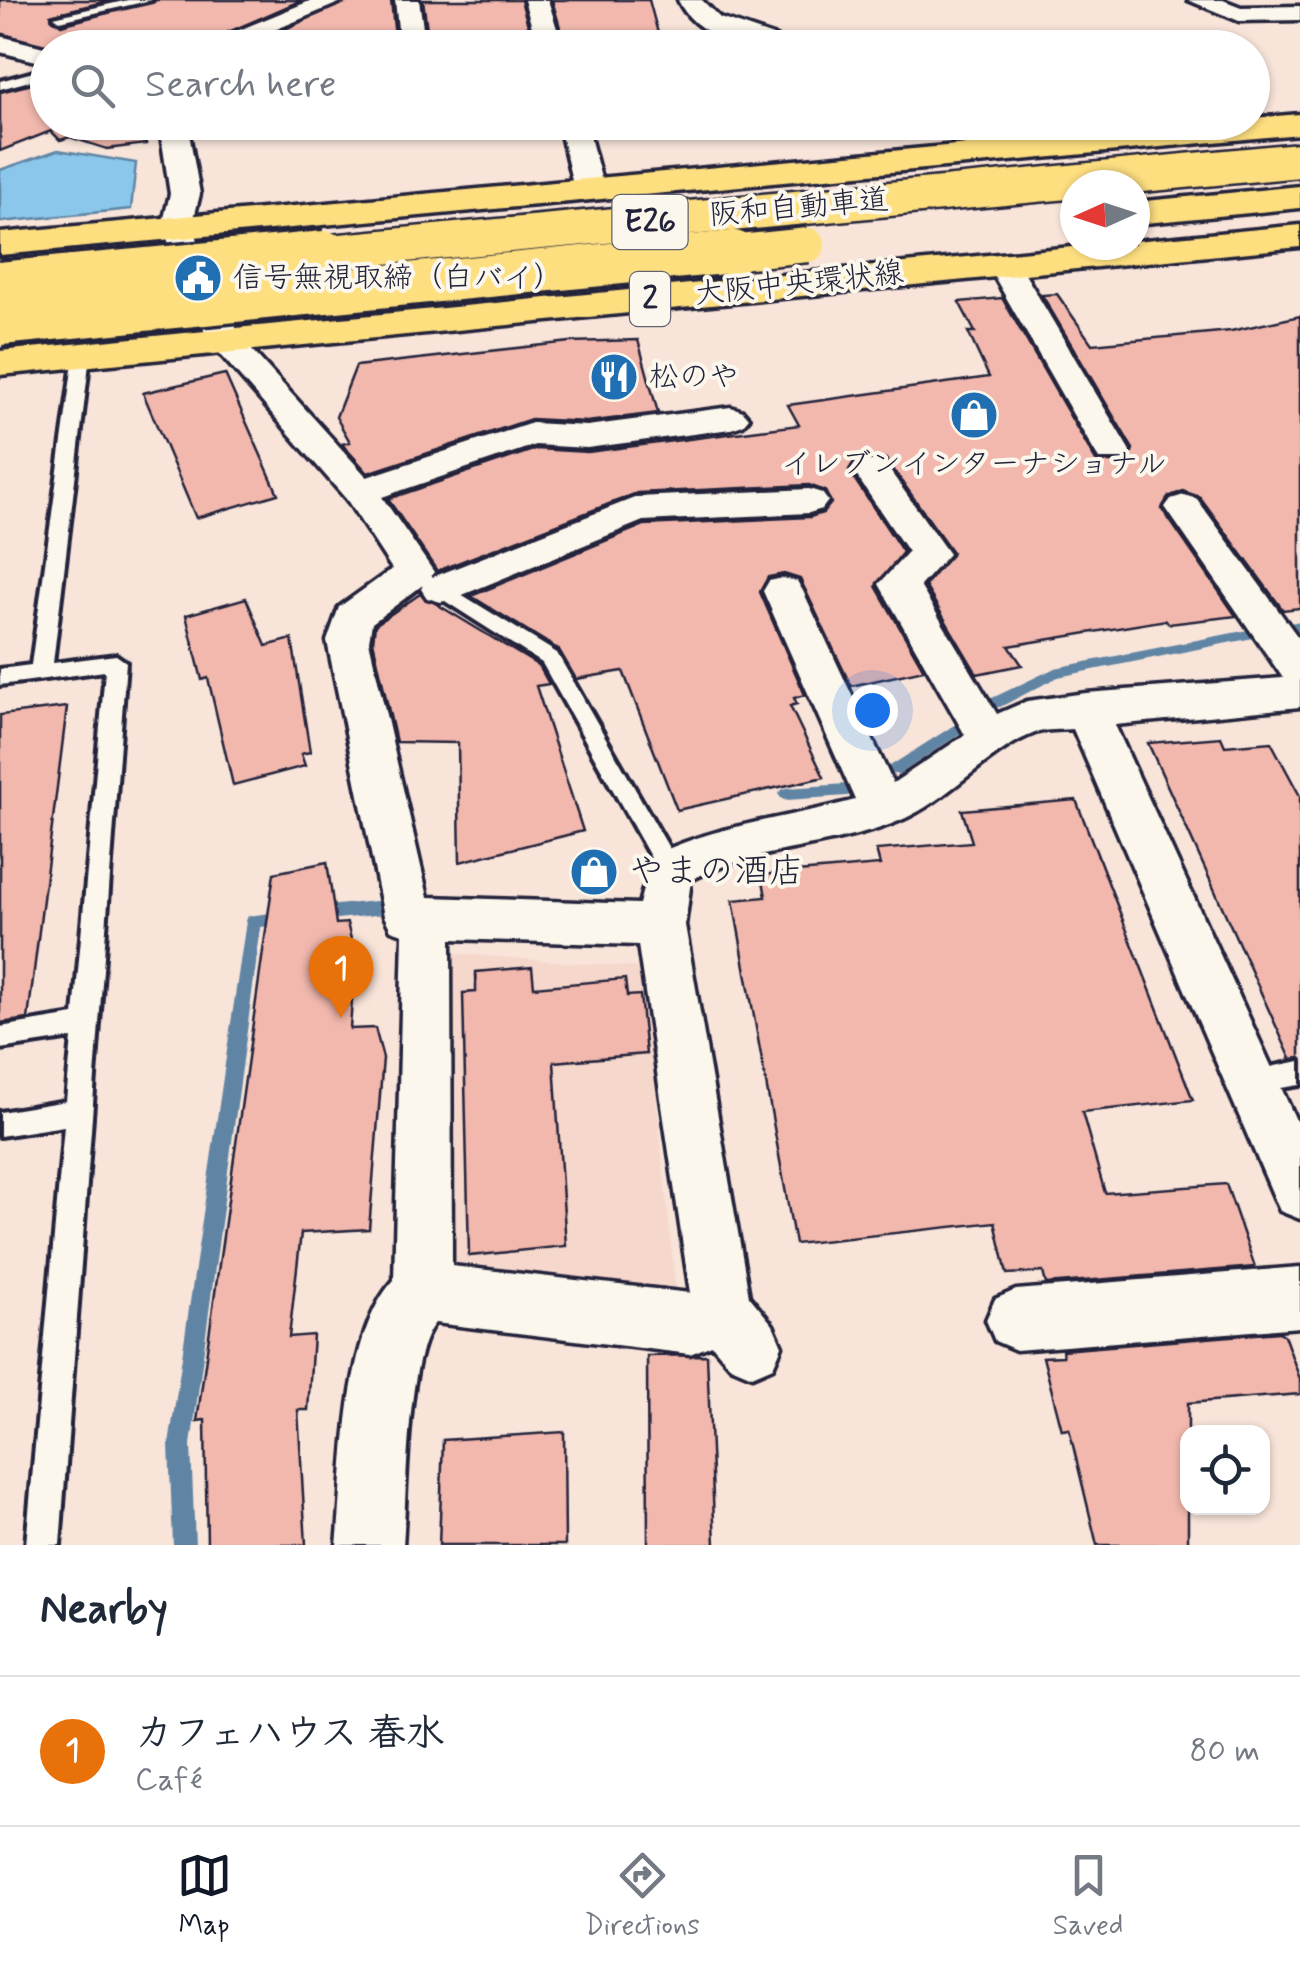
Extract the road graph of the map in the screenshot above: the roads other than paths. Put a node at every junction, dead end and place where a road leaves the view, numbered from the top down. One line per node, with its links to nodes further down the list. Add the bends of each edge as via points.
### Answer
1 (146, 0): 8 (lane)
2 (334, 0): 9 (street)
3 (407, 0): 10 (street)
4 (536, 0): 11 (street)
5 (690, 0): 12 (street, via 693,10)
6 (1200, 0): 7 (street, via 1239,14)
7 (1300, 13)
8 (60, 17)
9 (255, 30)
10 (411, 30)
11 (545, 30)
12 (729, 30)
13 (0, 44): 14 (street)
14 (30, 52)
15 (30, 77): 16 (lane)
16 (0, 85)
17 (1300, 124): 18 (main road)
18 (1270, 127)
19 (176, 140): 26 (street, via 184,194)
20 (577, 140): 23 (street)
21 (1122, 140): 23 (main road)
22 (1300, 160): 31 (main road, 阪和自動車道 / E26, bridge)
23 (589, 188): 26 (main road)
24 (1300, 197): 25 (main road)
25 (1150, 212)
26 (177, 226): 29 (main road); 33 (street)
27 (1300, 236): 30 (main road, 大阪中央環状線 / 2)
28 (840, 242): 32 (main road, 阪和自動車道 / E26, bridge)
29 (0, 244)
30 (1003, 264): 33 (main road, 大阪中央環状線 / 2); 37 (street)
31 (0, 283)
32 (0, 324)
33 (225, 340): 34 (main road, 大阪中央環状線 / 2); 39 (street)
34 (82, 355): 35 (main road, 大阪中央環状線 / 2); 45 (lane)
35 (0, 363)
36 (731, 418): 39 (street, via 586,437 532,434)
37 (1112, 451)
38 (870, 469): 49 (street, via 929,554 899,584)
39 (360, 492): 42 (street)
40 (809, 502): 42 (street, via 638,509)
41 (1184, 506): 44 (street)
42 (428, 580): 51 (lane, via 550,658); 52 (street, via 353,617 348,641 408,916)
43 (783, 592): 50 (street)
44 (1300, 671)
45 (41, 672): 46 (lane); 54 (lane, via 116,662)
46 (0, 677)
47 (1300, 692): 48 (street)
48 (1086, 709): 49 (street, via 1027,716); 57 (street)
49 (989, 736): 50 (street, via 945,776)
50 (882, 810): 51 (street, via 702,850)
51 (668, 869): 53 (street)
52 (434, 918): 53 (street); 61 (street, via 424,943)
53 (660, 924): 61 (street, via 736,1328)
54 (86, 1024): 55 (lane); 58 (lane)
55 (0, 1038)
56 (1300, 1074): 57 (lane)
57 (1250, 1080): 60 (street)
58 (79, 1111): 59 (lane); 64 (lane)
59 (0, 1124)
60 (1300, 1192)
61 (423, 1292): 65 (street, via 402,1316 386,1368)
62 (1300, 1297): 63 (street)
63 (1016, 1320)
64 (43, 1545)
65 (370, 1545)

